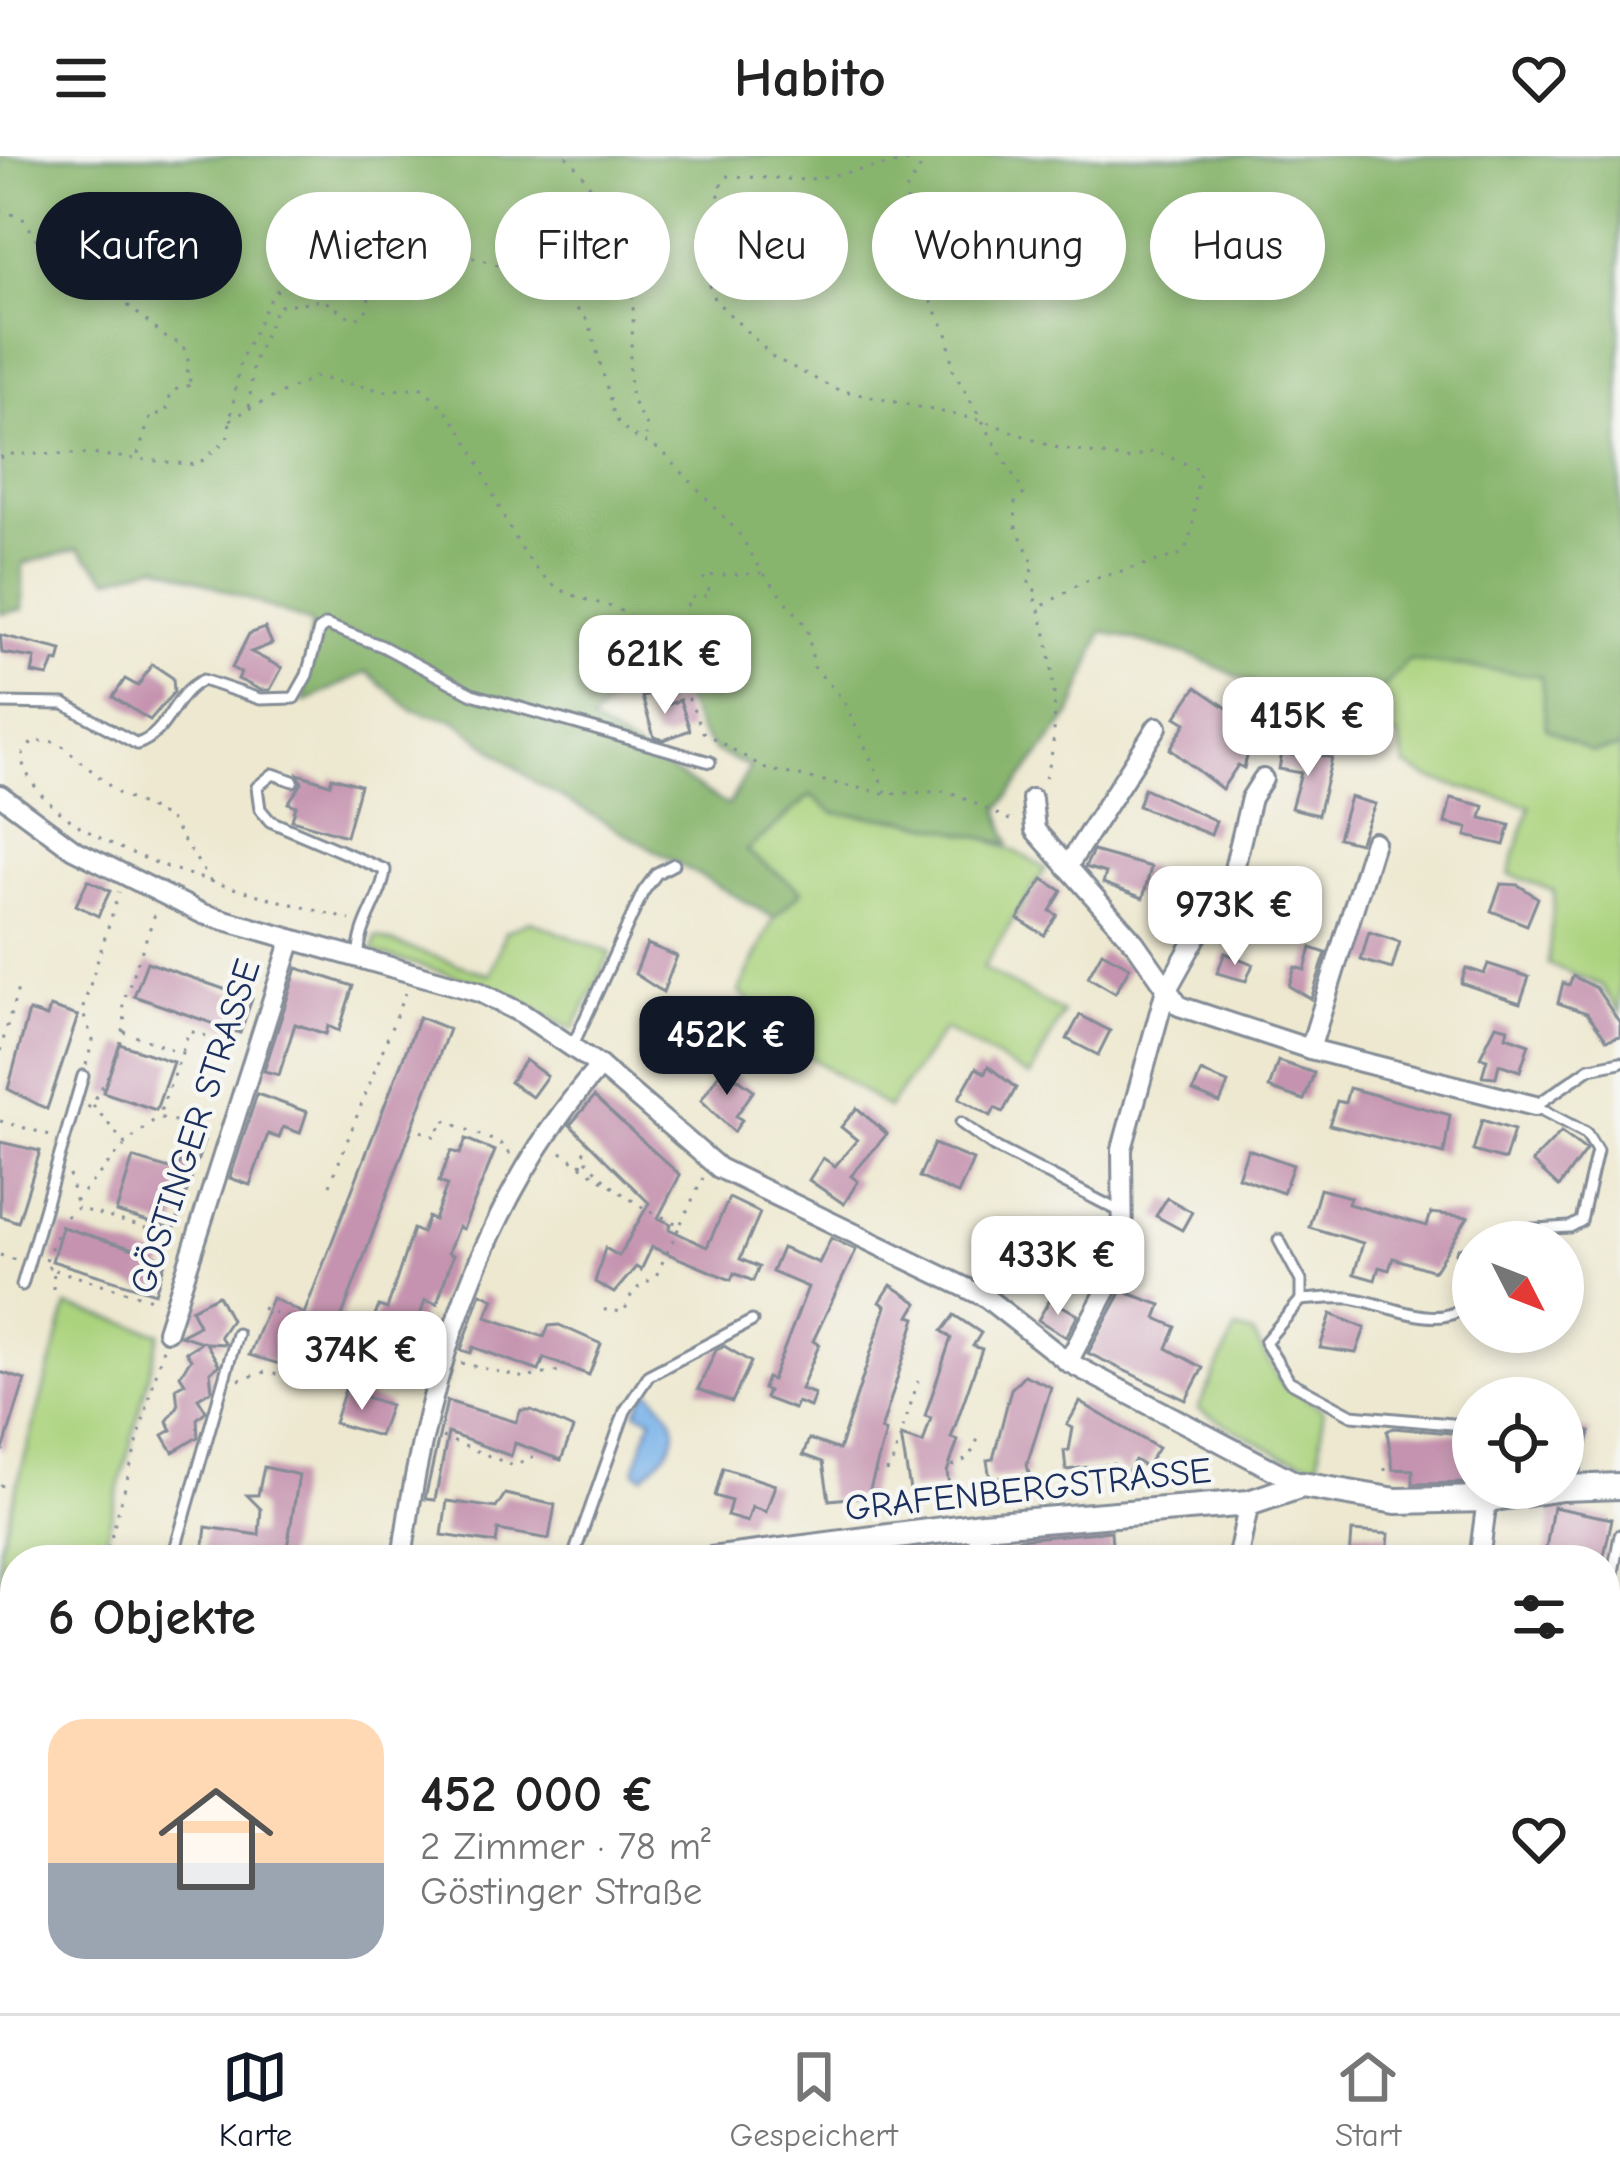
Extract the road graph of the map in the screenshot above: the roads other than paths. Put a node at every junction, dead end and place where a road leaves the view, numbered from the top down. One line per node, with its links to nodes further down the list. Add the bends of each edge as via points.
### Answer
1 (0, 703): 3 (lane, via 64,704 137,744 152,739 181,696 203,680 280,703 294,698 326,626 472,694)
2 (1156, 727): 10 (street)
3 (710, 762)
4 (1264, 779): 13 (street, via 1251,798 1234,869)
5 (293, 781): 12 (lane, via 273,774 257,787 270,821 385,869)
6 (0, 795): 11 (street, GÖSTINGER STRASSE, via 122,878)
7 (1032, 799): 10 (street, via 1039,835)
8 (1374, 842): 15 (street)
9 (674, 864): 14 (lane, via 643,892)
10 (1067, 867): 13 (street, via 1135,943)
11 (291, 942): 12 (street, GÖSTINGER STRASSE); 28 (street, GÖSTINGER STRASSE)
12 (359, 958): 14 (street, GÖSTINGER STRASSE, via 478,992)
13 (1165, 993): 15 (street, via 1179,1006); 21 (street, via 1122,1149)
14 (573, 1045): 17 (street, GÖSTINGER STRASSE)
15 (1310, 1049): 19 (street)
16 (1620, 1062): 19 (lane, via 1590,1068)
17 (600, 1066): 30 (street, GÖSTINGER STRASSE, via 711,1162 985,1297); 40 (street, via 523,1168 471,1283 413,1475)
18 (83, 1076): 24 (lane)
19 (1535, 1106): 22 (lane, via 1586,1133 1597,1151)
20 (961, 1123): 21 (lane)
21 (1123, 1213): 30 (street, via 1118,1275)
22 (1579, 1221)
23 (1279, 1240): 25 (lane, via 1301,1281)
24 (22, 1285)
25 (1301, 1300): 26 (lane, via 1349,1298); 31 (lane, via 1265,1342 1289,1381 1352,1415)
26 (1452, 1315)
27 (752, 1321): 41 (lane, via 649,1375 625,1411)
28 (167, 1331)
29 (237, 1334): 39 (lane)
30 (1068, 1362): 32 (street, GÖSTINGER STRASSE)
31 (1452, 1424)
32 (1302, 1484): 35 (street, GÖSTINGER STRASSE, via 1396,1501); 36 (street, GRAFENBERGSTRASSE)
33 (1620, 1486): 34 (street, GÖSTINGER STRASSE)
34 (1584, 1487)
35 (1452, 1500)
36 (1249, 1503): 38 (street, GRAFENBERGSTRASSE); 44 (street)
37 (1486, 1509): 45 (street)
38 (982, 1525): 42 (street, GRAFENBERGSTRASSE); 43 (street)
39 (176, 1545)
40 (404, 1545)
41 (577, 1545)
42 (842, 1545)
43 (977, 1545)
44 (1240, 1545)
45 (1481, 1545)

